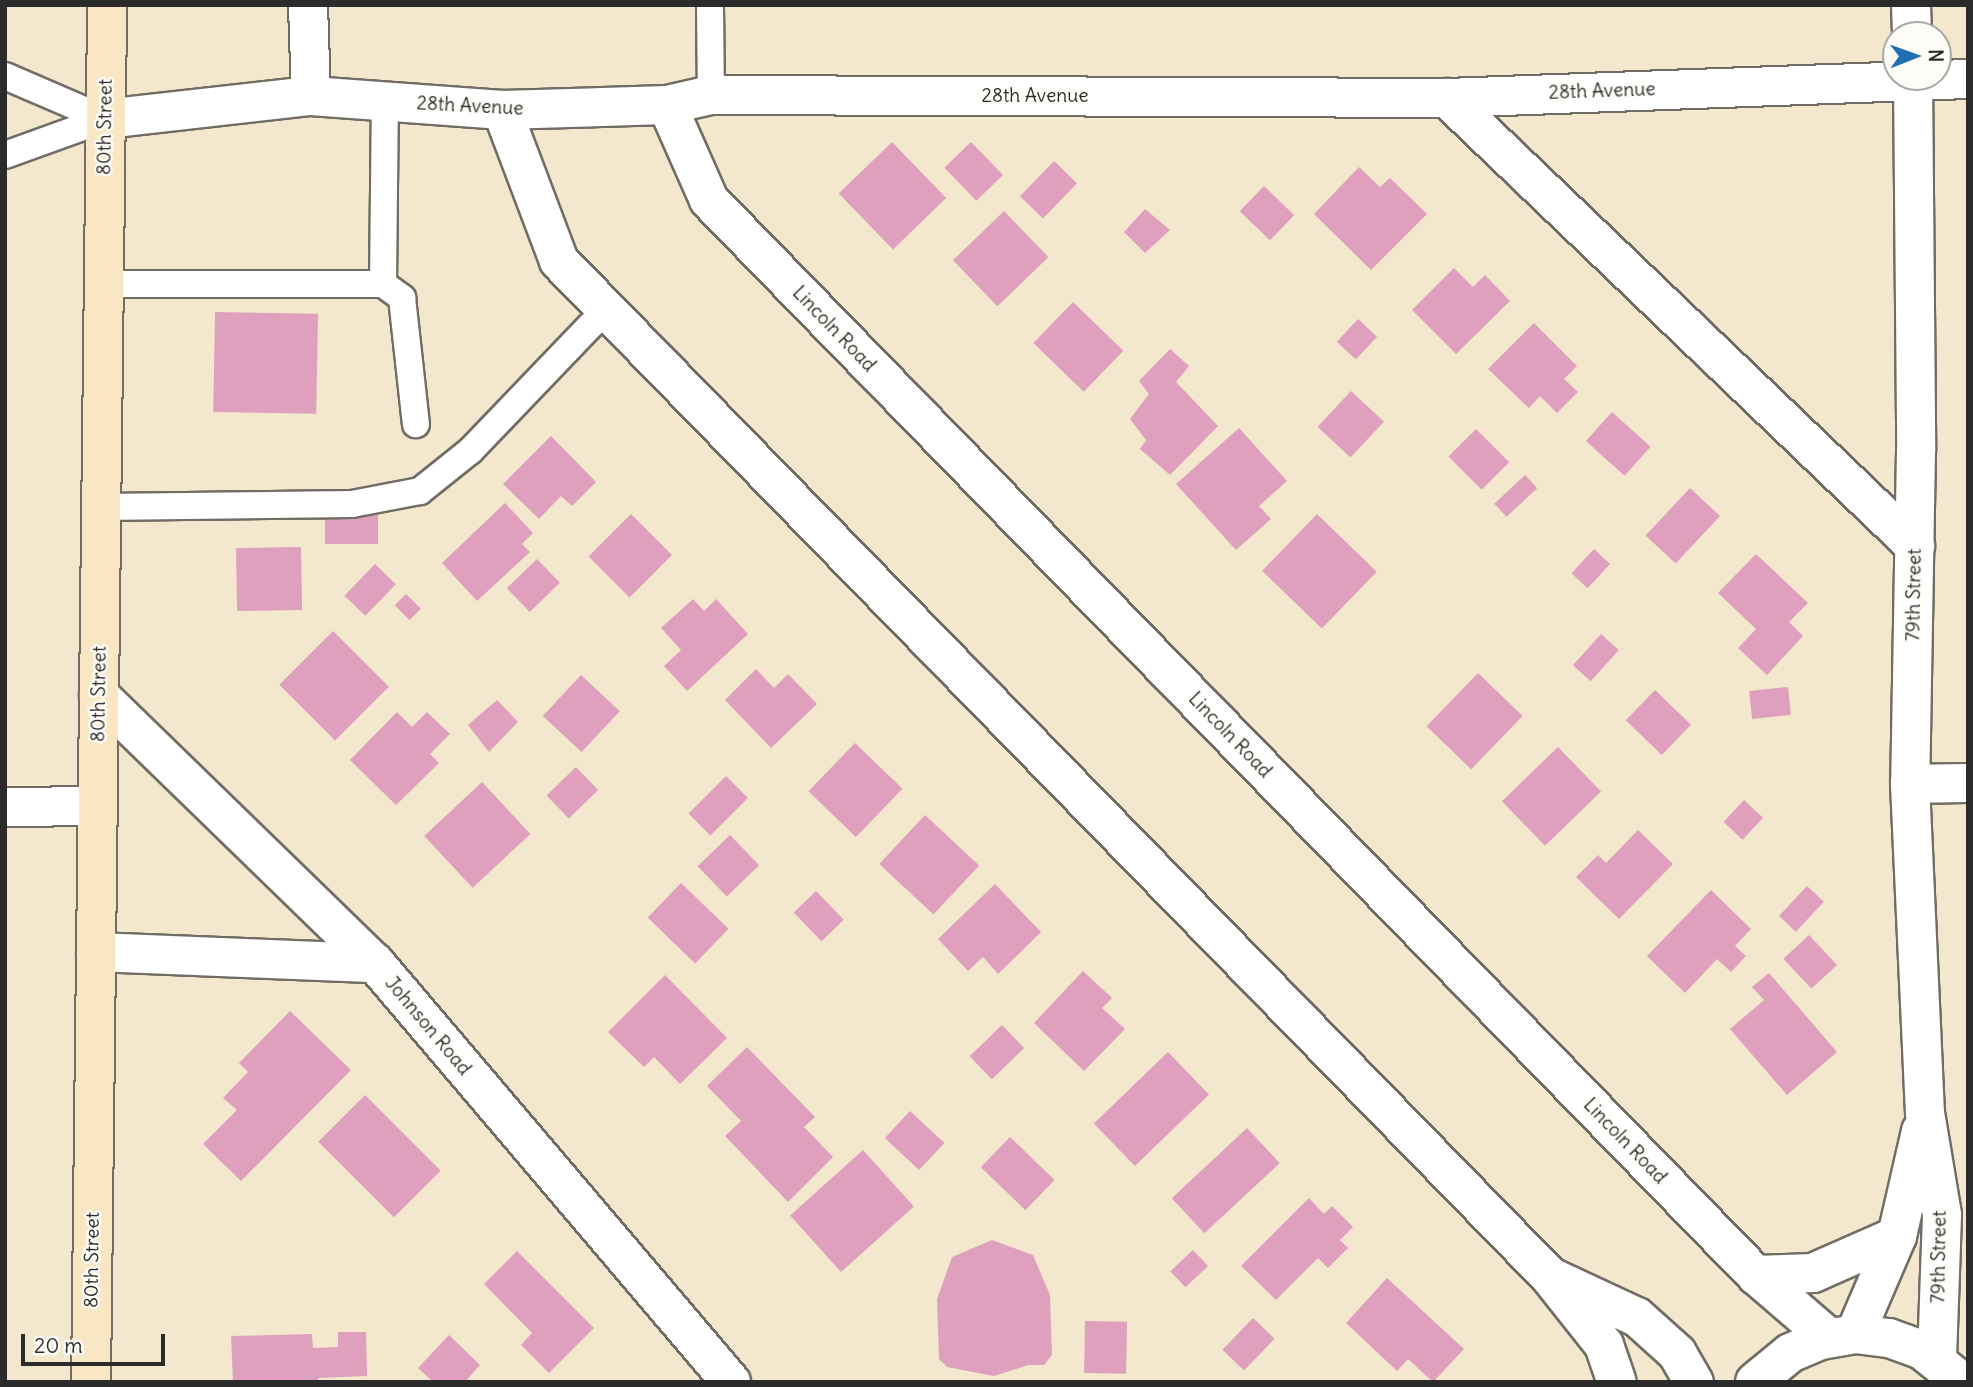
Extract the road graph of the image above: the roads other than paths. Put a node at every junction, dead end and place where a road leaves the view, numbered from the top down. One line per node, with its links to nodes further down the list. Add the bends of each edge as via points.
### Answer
1 (107, 5): 13 (street, 80th Street)
2 (308, 5): 8 (street)
3 (710, 5): 7 (lane)
4 (5, 76): 13 (lane)
5 (1882, 79): 9 (street, 28th Avenue)
6 (1913, 91): 20 (street, 79th Street)
7 (711, 95): 9 (street, 28th Avenue); 11 (street, 28th Avenue)
8 (311, 96): 10 (street, 28th Avenue); 13 (street, 28th Avenue)
9 (1447, 97): 20 (street)
10 (384, 102): 12 (street, 28th Avenue); 16 (lane)
11 (667, 105): 12 (street, 28th Avenue); 30 (street, Lincoln Road, via 709,200)
12 (502, 110): 17 (street, via 559,261)
13 (105, 119): 14 (lane); 15 (street, 80th Street)
14 (5, 155)
15 (103, 284): 16 (lane); 19 (street, 80th Street)
16 (383, 284): 18 (lane, via 402,298)
17 (606, 309): 19 (lane, via 470,451 420,491 352,504); 31 (street)
18 (416, 424)
19 (101, 507): 21 (street, 80th Street)
20 (1915, 545): 23 (street, 79th Street)
21 (99, 695): 24 (street, 80th Street); 27 (street, Johnson Road)
22 (1968, 783): 23 (street)
23 (1910, 784): 28 (street, 79th Street)
24 (98, 806): 25 (street); 26 (street, 80th Street)
25 (5, 807)
26 (96, 952): 27 (street); 34 (street, 80th Street)
27 (375, 963): 35 (street, Johnson Road)
28 (1925, 1113): 29 (street, 79th Street); 33 (street, 79th Street, via 1942,1216)
29 (1896, 1236): 30 (street, via 1813,1273); 32 (street, 79th Street)
30 (1756, 1275): 32 (street, Lincoln Road)
31 (1550, 1277): 36 (street, via 1604,1345); 37 (street, via 1637,1317 1677,1353)
32 (1842, 1336): 33 (street, via 1889,1338); 38 (street, via 1790,1353)
33 (1949, 1371)
34 (91, 1382)
35 (731, 1382)
36 (1617, 1382)
37 (1694, 1382)
38 (1755, 1382)

